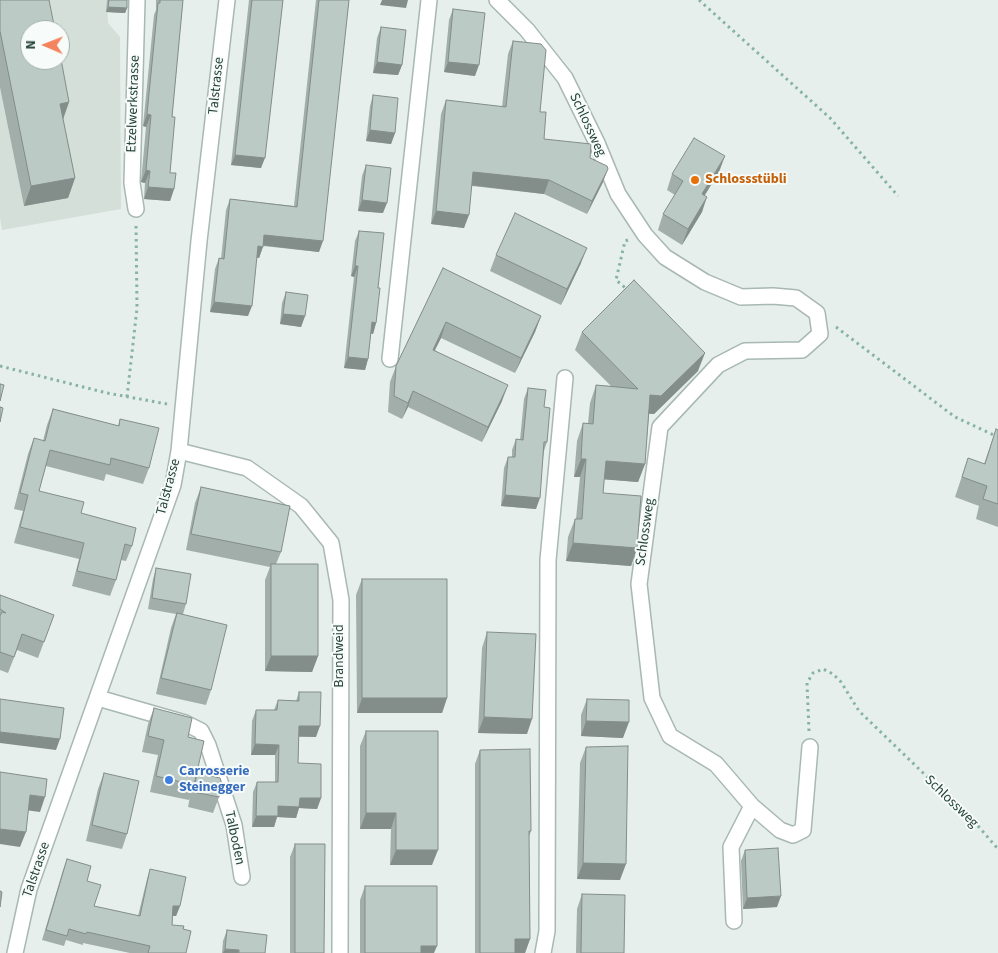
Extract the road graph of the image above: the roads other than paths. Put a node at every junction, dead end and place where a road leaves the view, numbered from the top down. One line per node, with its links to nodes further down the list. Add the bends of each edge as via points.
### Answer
1 (137, 0): 5 (street, Etzelwerkstrasse, via 132,183)
2 (227, 0): 8 (street, Talstrasse)
3 (429, 0): 6 (street)
4 (497, 0): 11 (street, Schlossweg, via 527,30 564,78 618,194 645,235 665,257 705,282 741,297 796,298 818,312 820,334 802,350 744,352 718,365 660,427 640,574 652,698 670,736 716,764)
5 (136, 209)
6 (390, 359)
7 (565, 378): 16 (street, via 548,560 547,931)
8 (179, 450): 9 (street, Talstrasse, via 173,485); 15 (street, Brandweid, via 247,468 301,506 331,544 341,600)
9 (98, 698): 12 (street, Talboden, via 185,723 201,731 234,825); 14 (street, Talstrasse, via 29,889)
10 (810, 747): 11 (street, Schlossweg, via 803,830 793,835 780,830)
11 (752, 806): 13 (street, via 730,847)
12 (242, 877)
13 (734, 921)
14 (15, 953)
15 (340, 953)
16 (543, 953)

